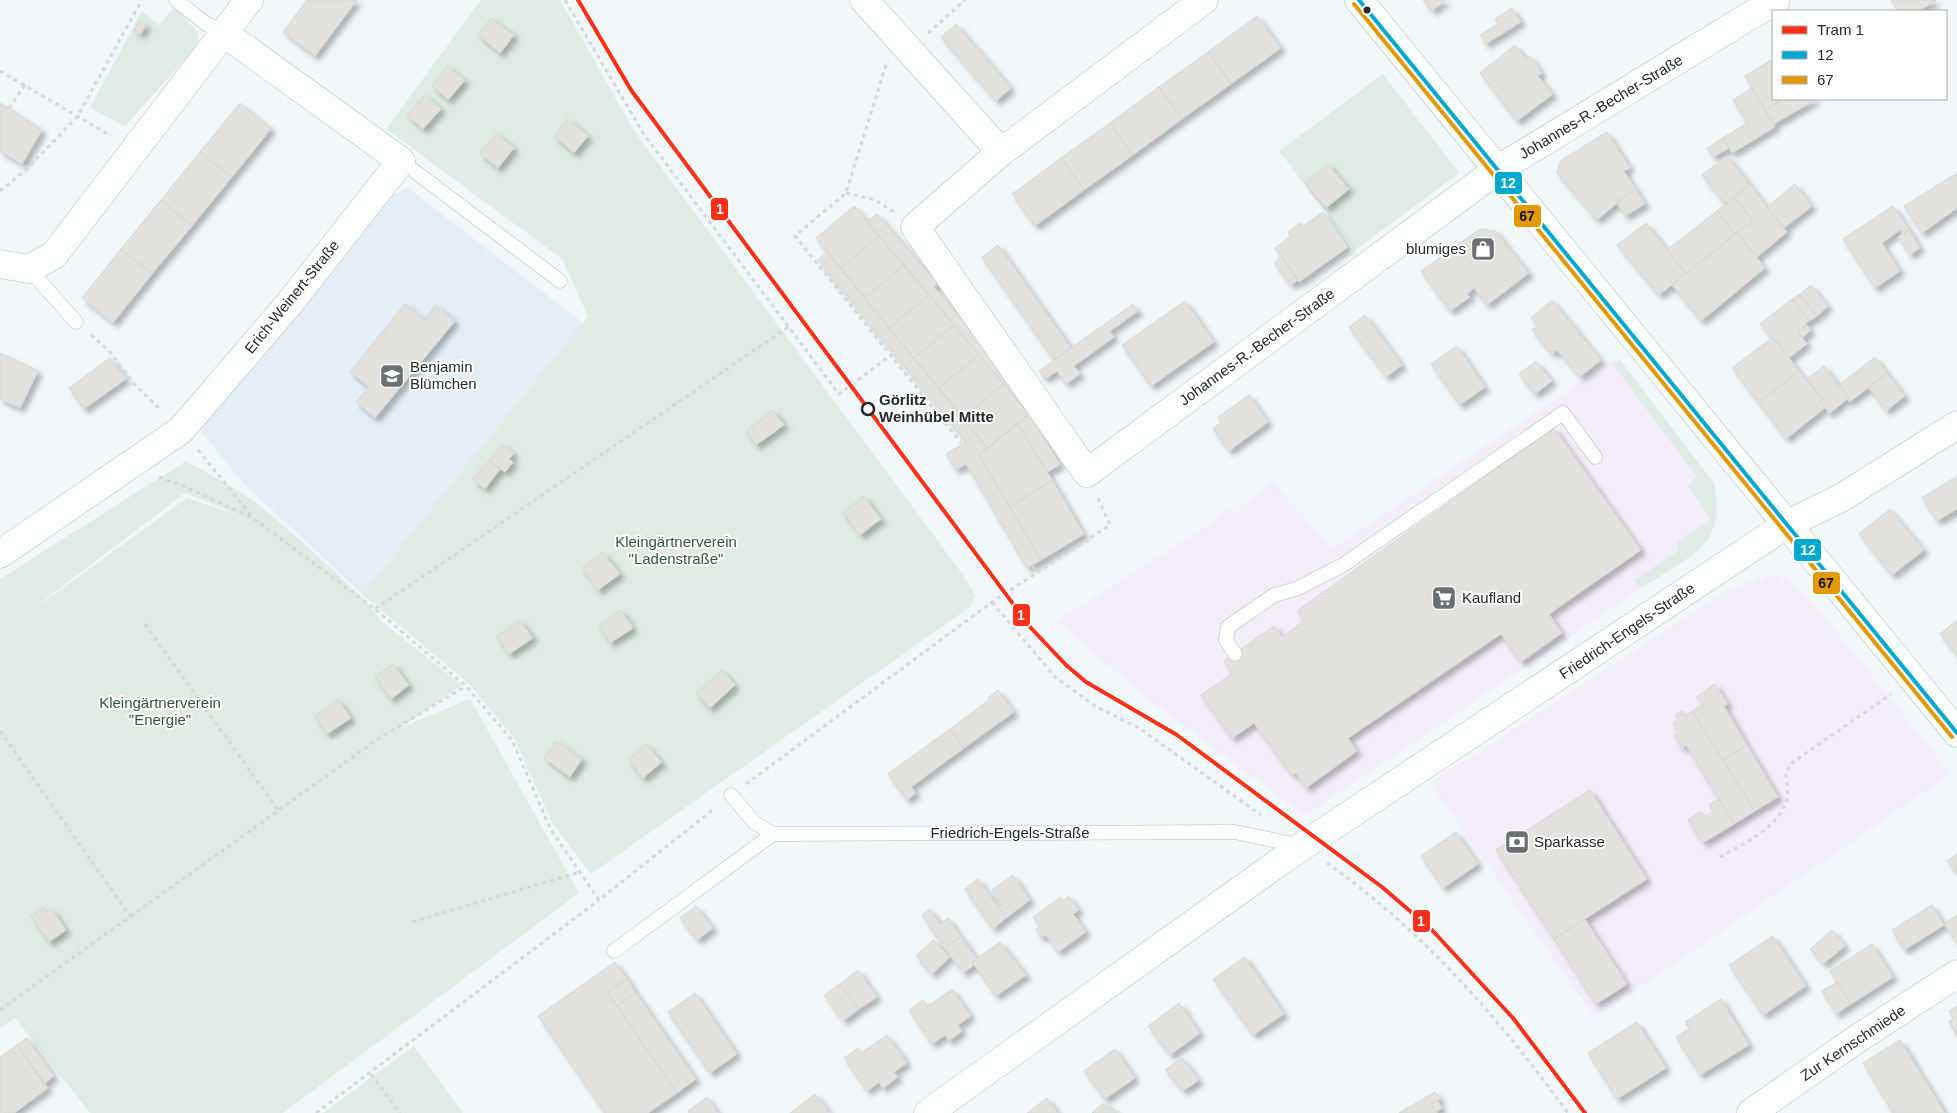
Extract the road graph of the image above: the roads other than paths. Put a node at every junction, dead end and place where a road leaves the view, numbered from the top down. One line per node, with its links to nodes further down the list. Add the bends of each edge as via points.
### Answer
1 (176, 0): 7 (lane, via 205,24)
2 (249, 0): 7 (street)
3 (864, 0): 8 (street)
4 (1204, 0): 8 (street)
5 (1359, 0): 10 (street)
6 (1776, 0): 10 (street, Johannes-R.-Becher-Straße)
7 (224, 33): 9 (street); 12 (street, via 54,255)
8 (1002, 152): 10 (street, Johannes-R.-Becher-Straße, via 915,227 1087,473)
9 (401, 162): 13 (lane); 18 (street, Erich-Weinert-Straße, via 289,304 181,430)
10 (1497, 170): 17 (street)
11 (0, 264): 12 (street)
12 (29, 270): 14 (lane)
13 (560, 282)
14 (76, 322)
15 (1957, 425): 17 (street, Friedrich-Engels-Straße, via 1841,498)
16 (1595, 457): 19 (lane, via 1563,413 1343,564 1296,589 1274,595 1228,626 1226,640)
17 (1786, 525): 20 (street); 23 (street, Friedrich-Engels-Straße)
18 (0, 554)
19 (1235, 654)
20 (1957, 733)
21 (731, 795): 22 (lane, via 754,822)
22 (773, 834): 23 (lane, Friedrich-Engels-Straße, via 1235,832); 24 (lane)
23 (1302, 846): 26 (street, Friedrich-Engels-Straße)
24 (614, 951)
25 (1957, 974): 27 (street, Zur Kernschmiede, via 1856,1039)
26 (928, 1113)
27 (1751, 1113)

